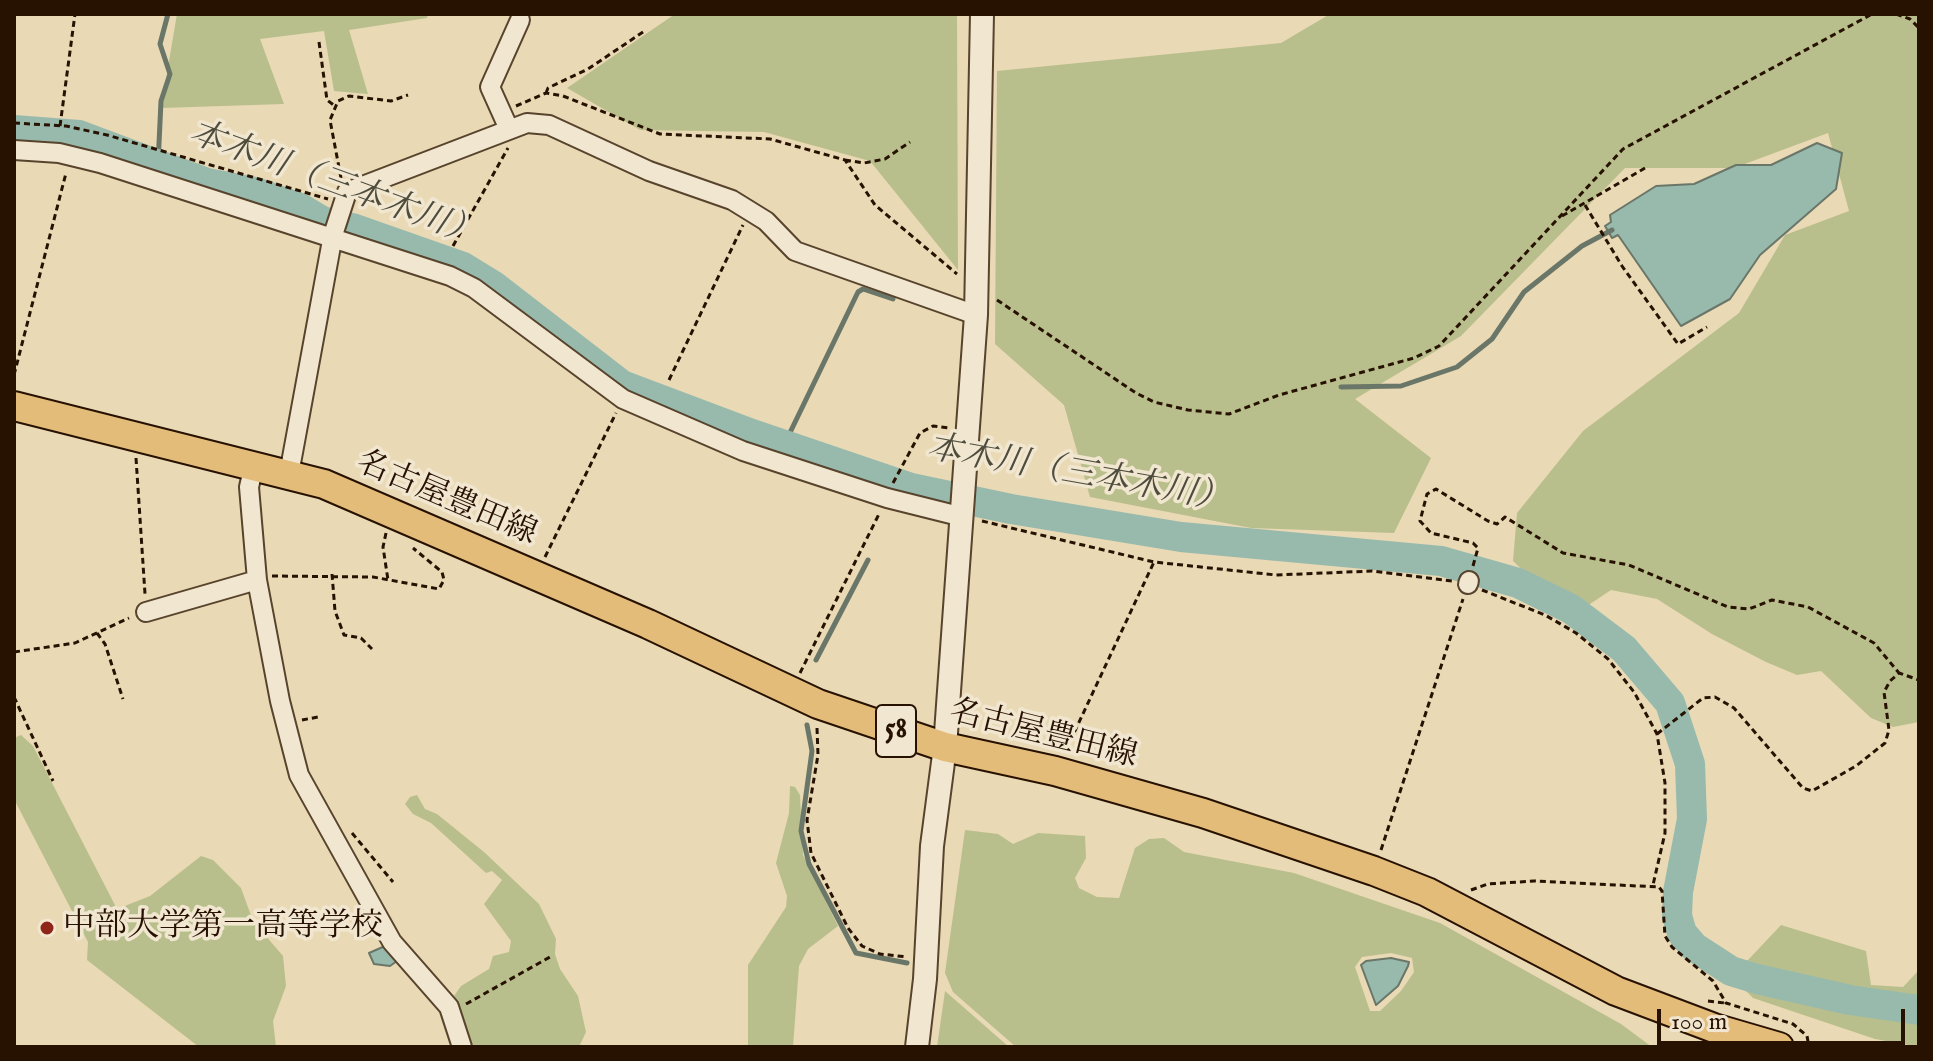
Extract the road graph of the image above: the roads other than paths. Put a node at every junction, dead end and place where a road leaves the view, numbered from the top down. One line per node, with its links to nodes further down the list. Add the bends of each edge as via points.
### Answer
1 (982, 14): 6 (street)
2 (520, 20): 3 (street, via 490,87)
3 (506, 121): 5 (street, via 344,200); 6 (street, via 549,125 592,147 732,200 766,221 795,251)
4 (14, 150): 5 (street, via 70,156)
5 (333, 235): 9 (street); 10 (street, via 474,288 623,399 743,451 887,498)
6 (976, 315): 10 (street)
7 (14, 406): 8 (main road, 名古屋豊田線 / 58)
8 (254, 465): 9 (main road, 名古屋豊田線 / 58); 11 (street, via 249,487)
9 (289, 474): 13 (main road, 名古屋豊田線 / 58, via 402,517 823,705)
10 (963, 516): 13 (street)
11 (257, 579): 12 (street); 14 (street, via 299,775 392,942 450,1009)
12 (146, 612)
13 (945, 747): 15 (street); 16 (main road, 名古屋豊田線 / 58, via 1055,771 1203,813 1374,871 1454,906 1616,991)
14 (462, 1047)
15 (917, 1047)
16 (1779, 1047)

